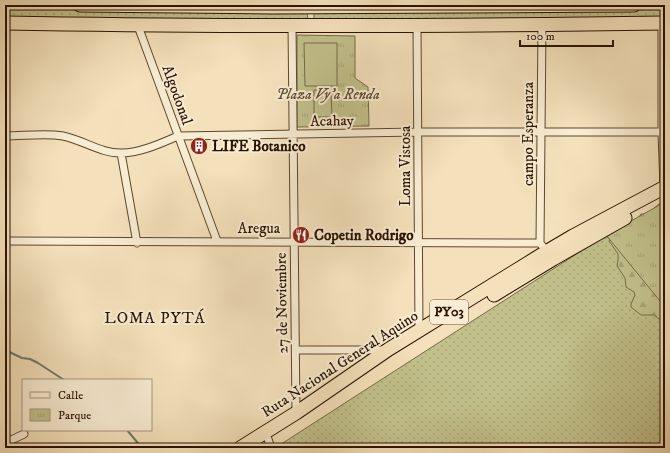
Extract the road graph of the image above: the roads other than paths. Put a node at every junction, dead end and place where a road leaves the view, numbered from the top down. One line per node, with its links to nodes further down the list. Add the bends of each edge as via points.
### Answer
1 (80, 5): 3 (highway)
2 (634, 5): 3 (highway)
3 (296, 6)
4 (5, 23): 6 (highway)
5 (664, 23): 9 (highway); 14 (street)
6 (119, 25): 10 (highway); 11 (highway, via 91,32)
7 (292, 25): 8 (highway); 10 (highway); 15 (street, 27 de Noviembre)
8 (416, 25): 9 (highway); 12 (street, Loma Vistosa)
9 (542, 25): 13 (street, campo Esperanza)
10 (138, 26): 17 (street, Algodonal)
11 (5, 32)
12 (418, 132): 13 (street, Acahay); 15 (street, Acahay); 24 (street, Loma Vistosa)
13 (541, 132): 14 (street, Acahay); 25 (street, campo Esperanza)
14 (664, 132): 19 (street)
15 (294, 134): 17 (street, Acahay); 22 (street, 27 de Noviembre)
16 (5, 136): 18 (street, Acahay, via 54,135)
17 (178, 136): 18 (street, Acahay); 21 (street, Algodonal)
18 (122, 153): 23 (street)
19 (665, 190): 25 (highway, Ruta Nacional General Aquino / PY03)
20 (5, 241): 23 (street, Aregua)
21 (217, 241): 22 (street, Aregua); 23 (street, Aregua)
22 (295, 241): 24 (street, Aregua); 27 (street, 27 de Noviembre)
23 (137, 243)
24 (418, 244): 25 (street, Aregua); 26 (street, Loma Vistosa)
25 (546, 251): 26 (highway, Ruta Nacional General Aquino / PY03); 32 (highway, Ruta Nacional General Aquino / PY03)
26 (419, 331): 28 (highway, Ruta Nacional General Aquino / PY03)
27 (296, 350): 28 (street); 29 (street, 27 de Noviembre)
28 (389, 350): 29 (highway, Ruta Nacional General Aquino / PY03)
29 (296, 413): 33 (highway, Ruta Nacional General Aquino / PY03)
30 (24, 434): 31 (street)
31 (5, 443)
32 (270, 443): 34 (highway, Ruta Nacional General Aquino / PY03)
33 (240, 448)
34 (252, 448)

